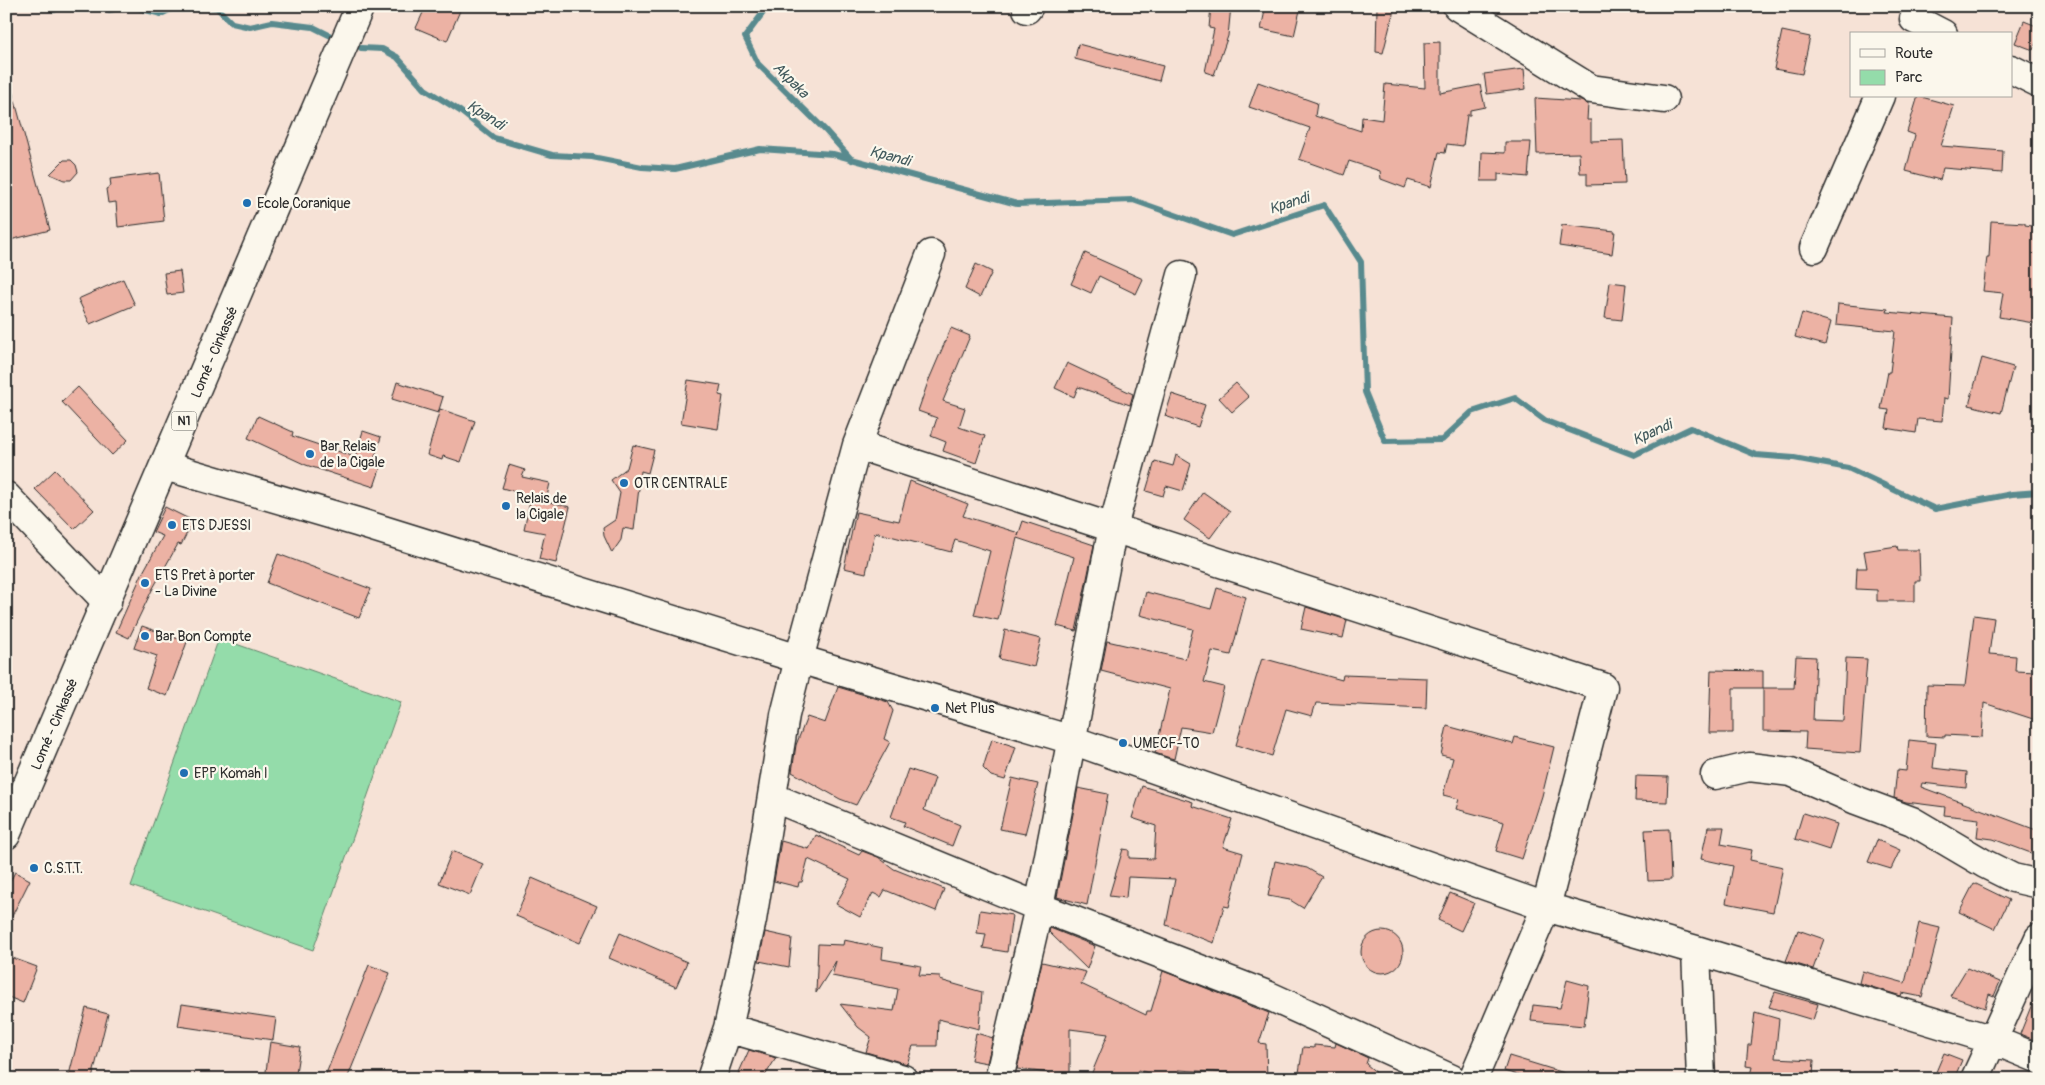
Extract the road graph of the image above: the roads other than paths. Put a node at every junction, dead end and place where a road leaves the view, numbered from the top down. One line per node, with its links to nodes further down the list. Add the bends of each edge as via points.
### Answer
1 (360, 6): 13 (main road, Lomé - Cinkassé / N1)
2 (1457, 6): 8 (main road, via 1591,89)
3 (1913, 20): 4 (main road)
4 (1939, 32)
5 (2012, 68): 6 (main road)
6 (2039, 82)
7 (1879, 98): 9 (main road)
8 (1664, 99)
9 (1814, 248)
10 (931, 254): 12 (main road)
11 (1182, 275): 15 (main road)
12 (857, 445): 15 (main road); 17 (main road)
13 (165, 466): 16 (main road, Lomé - Cinkassé / N1); 17 (main road)
14 (6, 496): 16 (main road)
15 (1113, 527): 18 (main road); 23 (main road, via 1603,687)
16 (106, 602): 21 (main road, Lomé - Cinkassé / N1)
17 (799, 659): 18 (main road); 20 (main road, via 785,715)
18 (1072, 740): 23 (main road); 24 (main road)
19 (1714, 774): 22 (main road, via 1749,767 1791,772 1912,821 2013,878)
20 (772, 796): 24 (main road); 27 (main road, via 752,920)
21 (6, 835)
22 (2039, 884)
23 (1546, 906): 26 (main road); 34 (main road)
24 (1039, 907): 32 (main road); 33 (main road, via 1267,995)
25 (2039, 938): 28 (main road)
26 (1696, 950): 28 (main road); 35 (main road)
27 (728, 1028): 30 (main road); 31 (main road)
28 (1993, 1040): 29 (main road); 36 (main road)
29 (2039, 1059)
30 (711, 1079)
31 (903, 1079)
32 (999, 1079)
33 (1452, 1079)
34 (1473, 1079)
35 (1701, 1079)
36 (1975, 1079)

